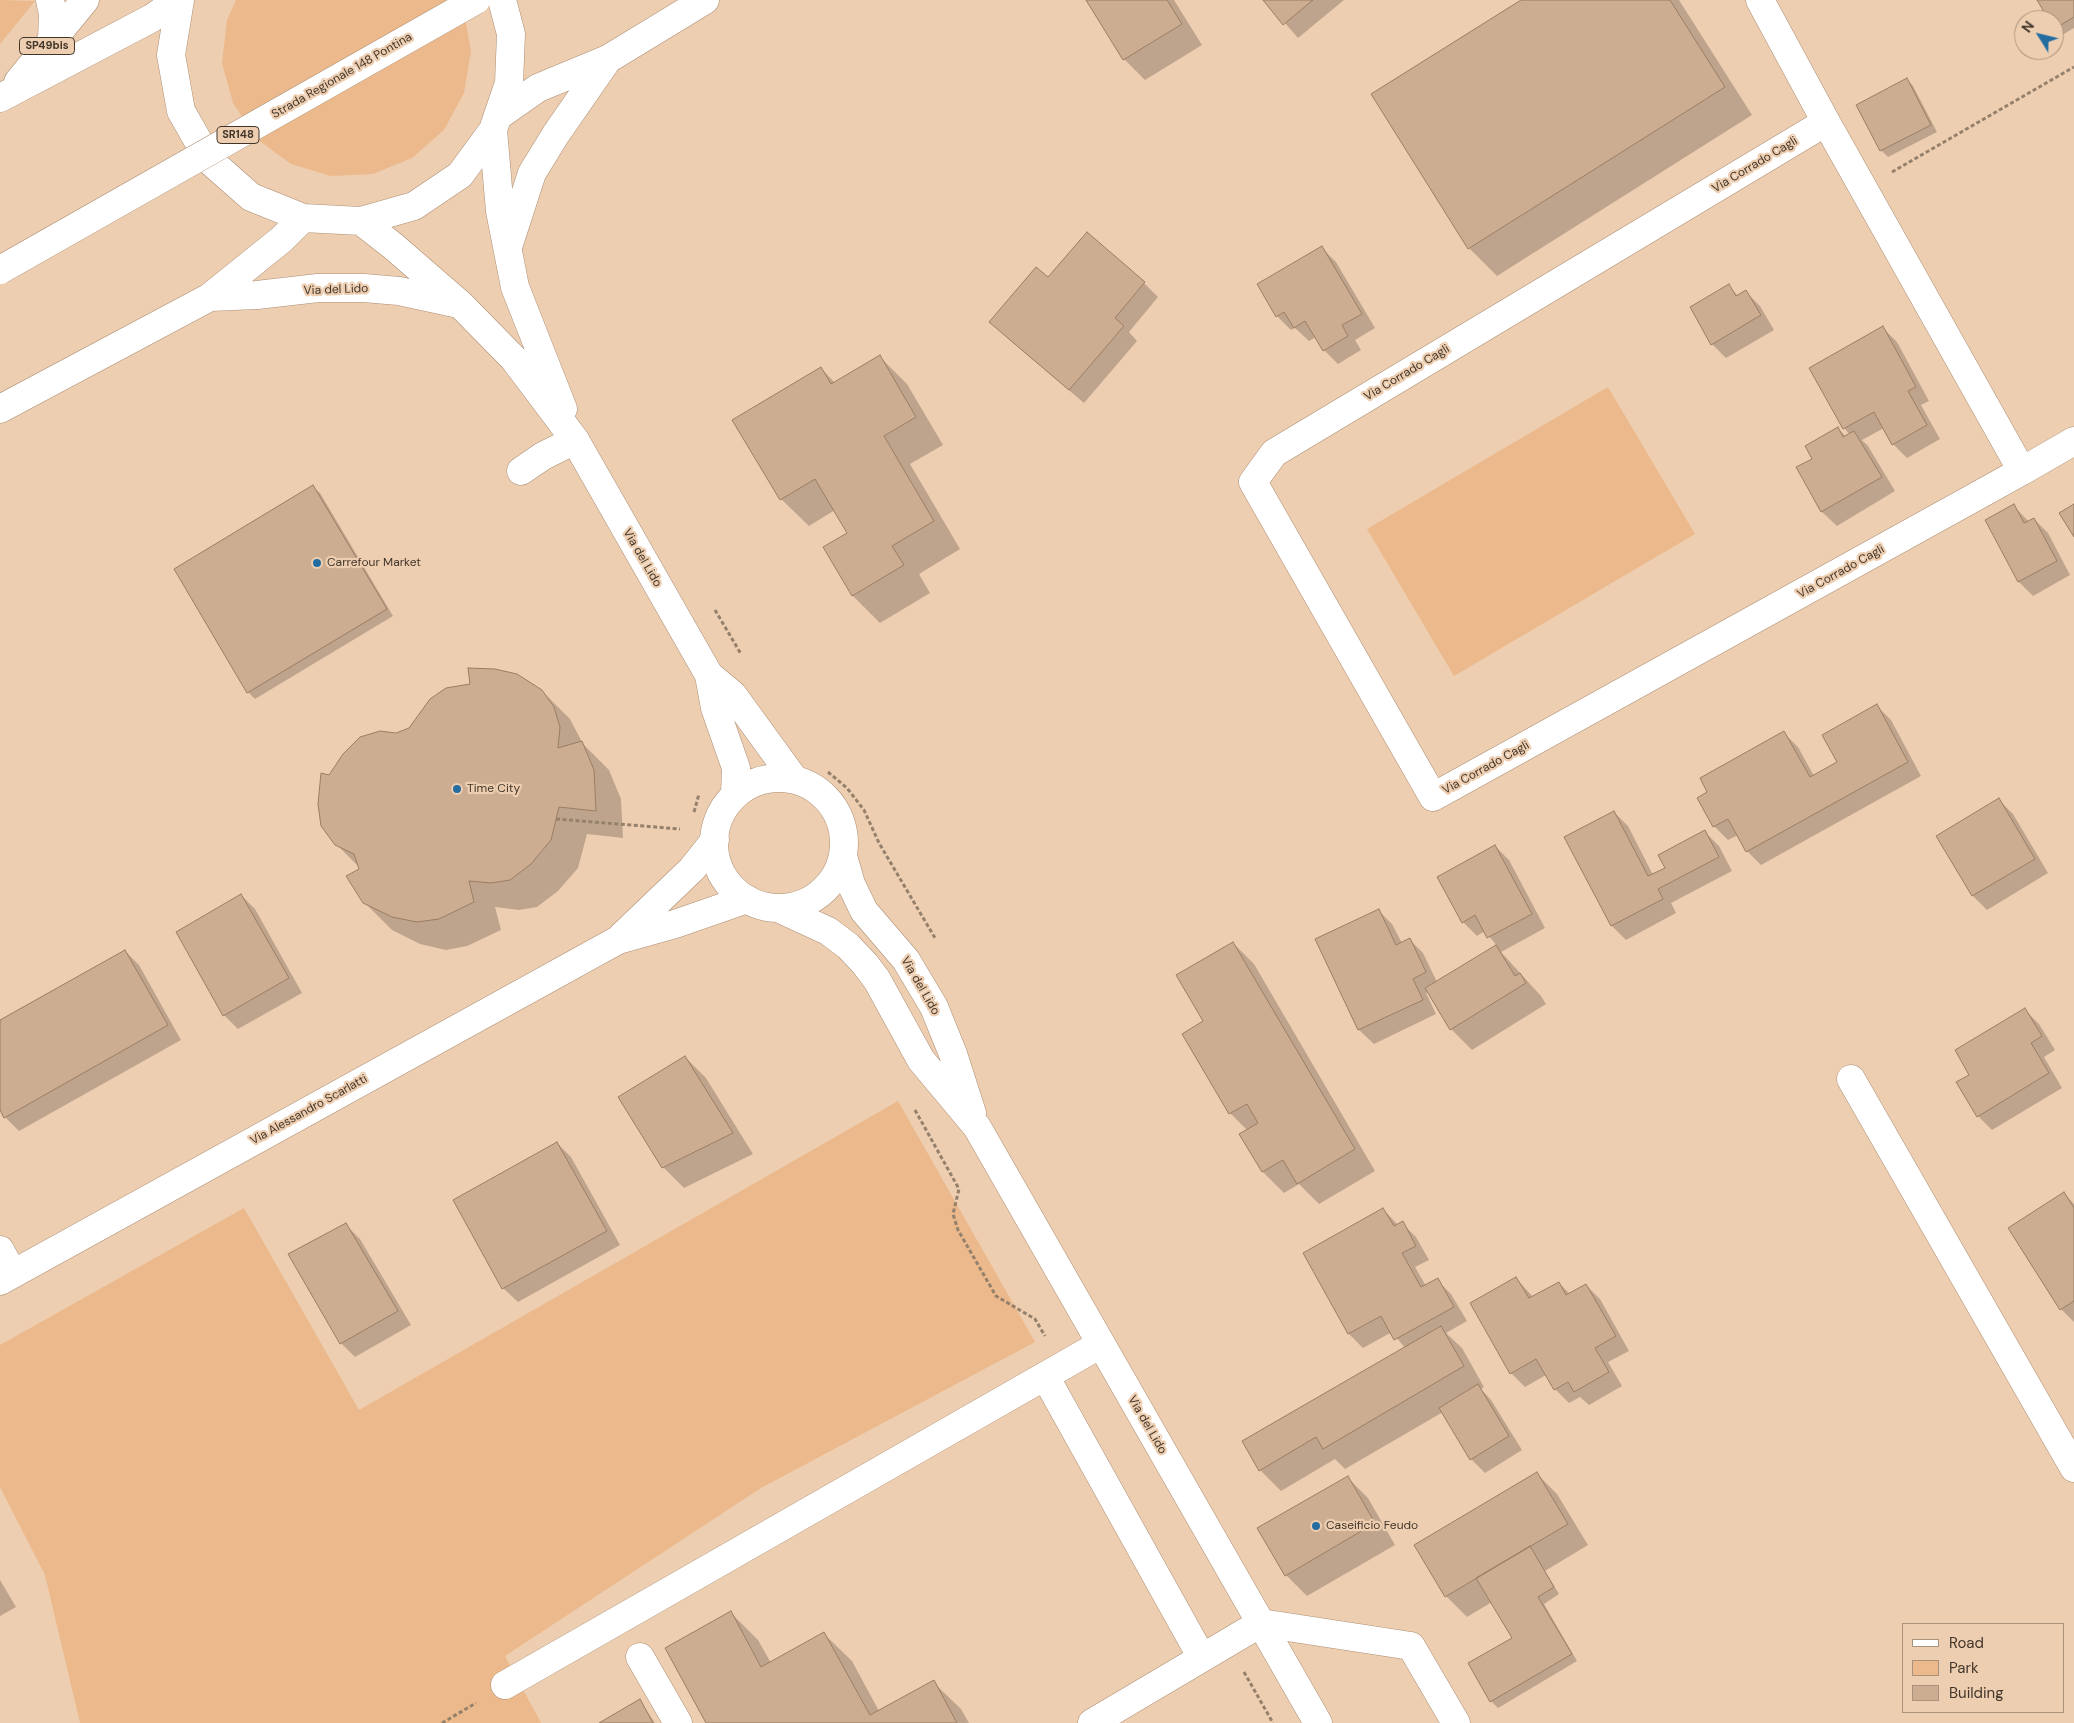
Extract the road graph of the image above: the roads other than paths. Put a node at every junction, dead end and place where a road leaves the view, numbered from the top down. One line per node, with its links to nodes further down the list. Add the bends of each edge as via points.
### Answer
1 (50, 0): 8 (main road)
2 (85, 0): 8 (main road, SP49bis)
3 (179, 0): 10 (main road, via 152,18); 13 (main road, Via del Lido, via 171,55 181,110 209,160 251,197)
4 (476, 0): 16 (main road, Strada Regionale 148 Pontina / SR148, bridge)
5 (502, 0): 12 (main road, Via del Lido, via 511,34 509,83)
6 (705, 0): 9 (main road)
7 (1760, 0): 11 (main road)
8 (52, 39): 10 (main road, SP49bis)
9 (608, 59): 12 (main road, via 538,88); 15 (main road, Via del Lido, via 532,172)
10 (5, 95)
11 (1826, 122): 23 (main road); 23 (main road, Via Corrado Cagli, via 1274,453 1253,482 1433,797)
12 (495, 123): 14 (main road, Via del Lido, via 460,174 414,206); 15 (main road, Via del Lido, via 496,181)
13 (303, 218): 14 (main road, Via del Lido); 17 (main road)
14 (361, 221): 18 (main road, Via del Lido)
15 (508, 248): 20 (main road, Via del Lido, via 515,287)
16 (0, 270)
17 (210, 297): 18 (main road, Via del Lido, via 318,288 364,288 400,291); 19 (main road)
18 (460, 304): 20 (main road, Via del Lido, via 514,359)
19 (0, 409)
20 (575, 440): 22 (main road); 24 (main road, Via del Lido)
21 (2074, 441): 23 (main road)
22 (521, 471)
23 (2022, 472)
24 (709, 675): 25 (main road, Via del Lido, via 733,695); 26 (main road, Via del Lido, via 715,708 736,768)
25 (794, 779): 26 (main road, via 774,778 753,783); 28 (main road, via 824,795 834,808 842,823)
26 (735, 795): 27 (main road, via 717,823)
27 (715, 840): 29 (main road, via 716,858 722,874); 31 (main road, Via Alessandro Scarlatti, via 692,869)
28 (843, 856): 30 (main road, via 834,877 820,894 800,905); 33 (main road, Via del Lido, via 851,884 864,911 906,960 934,1007)
29 (747, 899): 30 (main road, via 762,906); 31 (main road, Via Alessandro Scarlatti)
30 (778, 908): 33 (main road, Via del Lido, via 828,931 865,964 921,1060)
31 (618, 940): 35 (main road, Via Alessandro Scarlatti)
32 (1851, 1079): 38 (main road)
33 (977, 1126): 36 (main road, Via del Lido)
34 (0, 1250): 35 (main road)
35 (6, 1278)
36 (1101, 1344): 37 (main road); 39 (main road, Via del Lido)
37 (1045, 1376): 41 (main road); 42 (main road)
38 (2074, 1468)
39 (1261, 1623): 41 (main road); 45 (main road, Via del Lido); 46 (main road, via 1411,1646)
40 (640, 1657): 43 (main road)
41 (1202, 1658): 44 (main road)
42 (505, 1685)
43 (678, 1723)
44 (1092, 1723)
45 (1318, 1723)
46 (1456, 1723)

